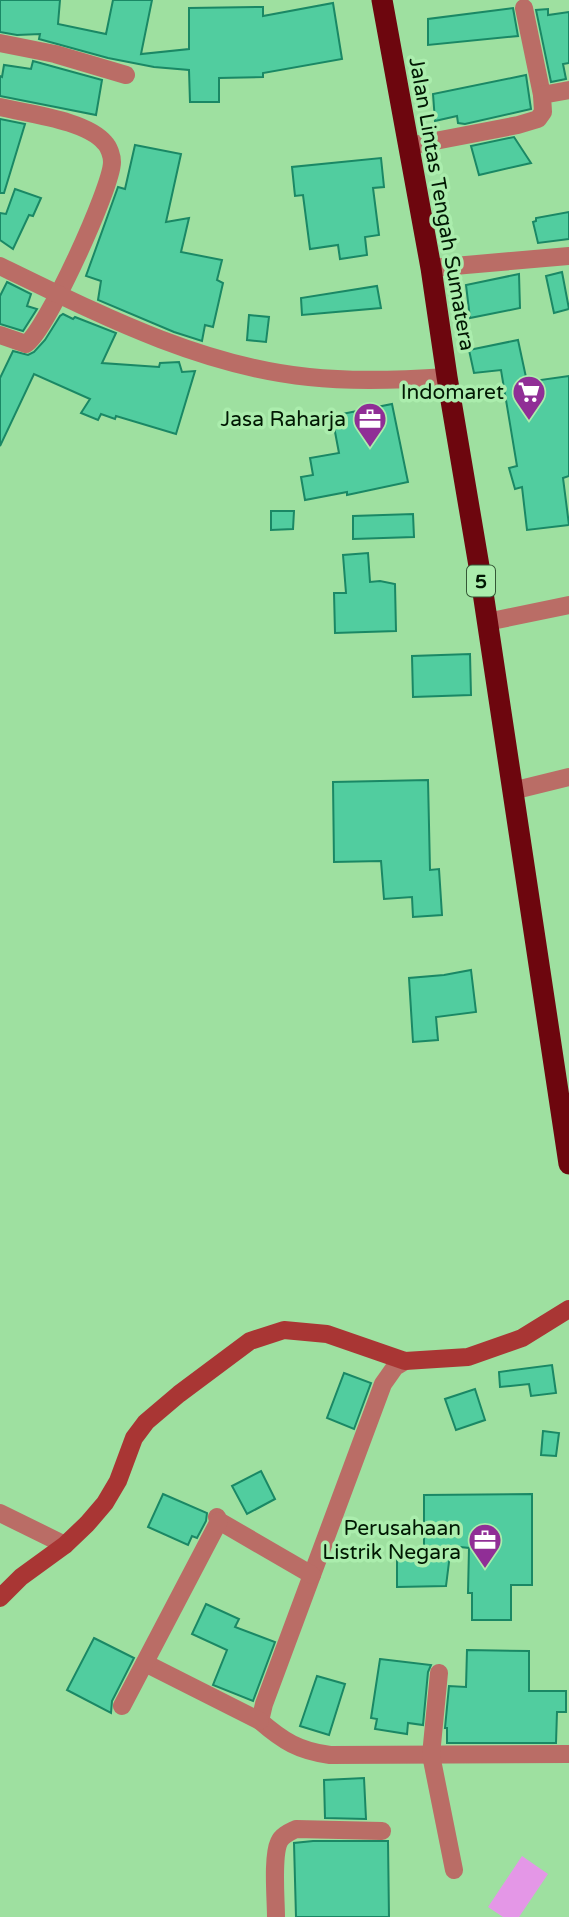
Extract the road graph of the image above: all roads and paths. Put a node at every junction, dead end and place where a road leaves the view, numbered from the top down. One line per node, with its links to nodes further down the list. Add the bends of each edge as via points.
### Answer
1 (382, 0): 8 (highway, Jalan Lintas Tengah Sumatera / 5)
2 (524, 8): 6 (street)
3 (0, 43): 4 (street)
4 (126, 75)
5 (569, 90): 6 (street)
6 (542, 94): 8 (street, via 543,112 538,119)
7 (0, 107): 12 (street, via 95,133 107,144 113,160 109,181)
8 (409, 146): 11 (highway, Jalan Lintas Tengah Sumatera / 5)
9 (569, 256): 11 (street)
10 (0, 266): 12 (street)
11 (431, 268): 14 (highway, Jalan Lintas Tengah Sumatera / 5)
12 (59, 294): 13 (street, via 28,343); 14 (street, via 118,323 252,366 308,377)
13 (0, 335)
14 (447, 377): 16 (highway, Jalan Lintas Tengah Sumatera / 5)
15 (569, 605): 16 (street)
16 (487, 622): 18 (highway, Jalan Lintas Tengah Sumatera / 5)
17 (569, 777): 18 (street)
18 (512, 791): 19 (highway, Jalan Lintas Tengah Sumatera / 5)
19 (569, 1164)
20 (569, 1308): 21 (street, via 522,1338 468,1357)
21 (405, 1360): 23 (street, via 327,1334 284,1330 250,1340 146,1422 105,1503); 24 (street, via 383,1384)
22 (0, 1513): 23 (street)
23 (65, 1545): 25 (street)
24 (312, 1575): 26 (street, via 218,1519); 29 (street)
25 (0, 1598)
26 (145, 1663): 28 (street); 29 (street)
27 (439, 1673): 31 (street)
28 (122, 1706)
29 (260, 1721): 31 (street, via 305,1752)
30 (569, 1754): 31 (street)
31 (431, 1755): 33 (street)
32 (382, 1831): 34 (street, via 296,1829 285,1834 276,1855)
33 (454, 1870)
34 (276, 1917)

